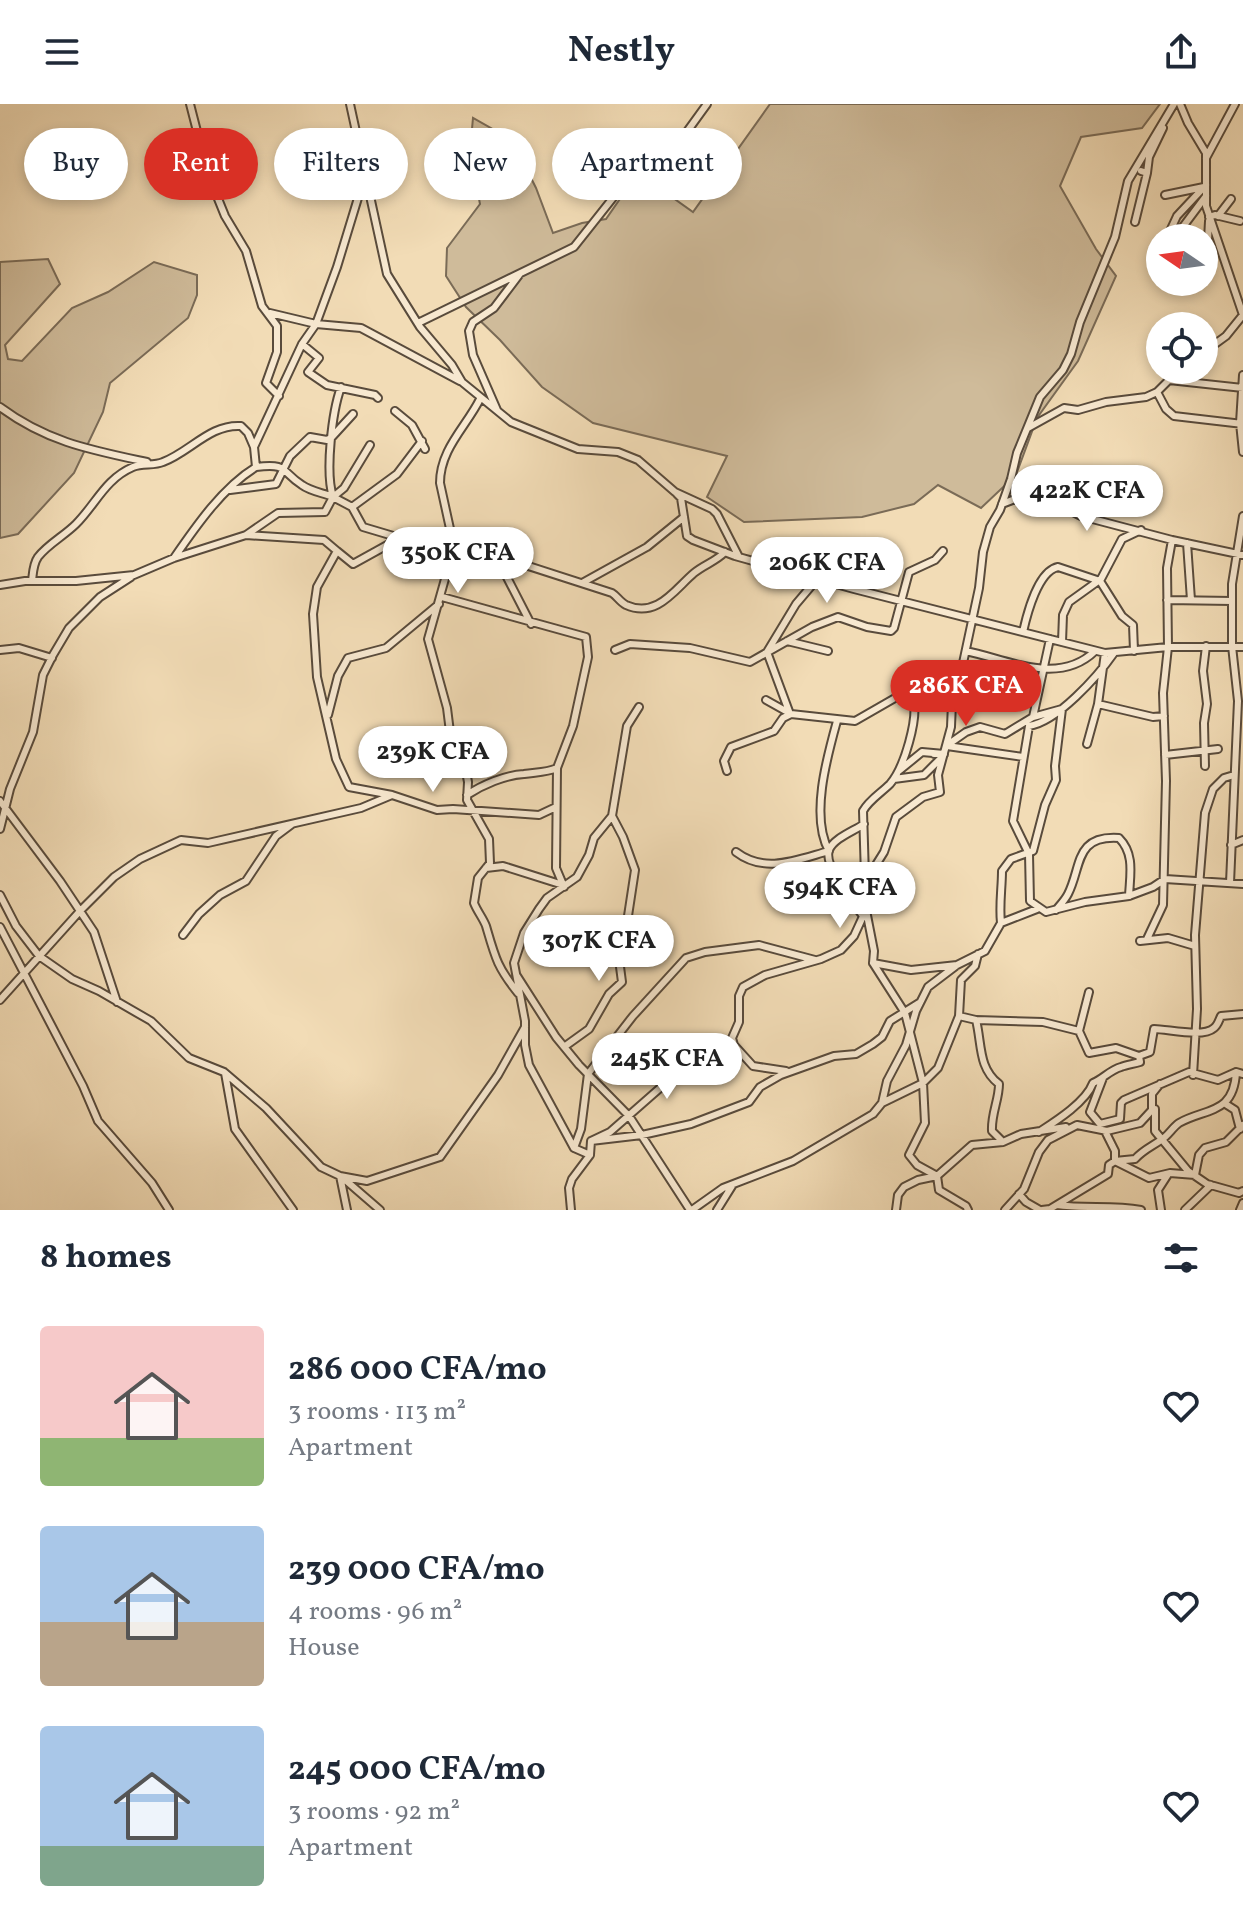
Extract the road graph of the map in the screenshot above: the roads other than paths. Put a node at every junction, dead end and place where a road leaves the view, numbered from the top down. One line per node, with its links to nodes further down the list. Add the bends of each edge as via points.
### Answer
1 (190, 104): 27 (street, via 208,174 246,251 262,306)
2 (350, 104): 10 (street)
3 (707, 104): 25 (street, via 686,133 639,165 574,247)
4 (1174, 104): 9 (street)
5 (1180, 104): 11 (street)
6 (1235, 104): 8 (street)
7 (1225, 105): 8 (street)
8 (1230, 113): 11 (street)
9 (1167, 118): 21 (street, via 1144,172); 48 (street, via 1128,181 1115,237 1071,354 1040,397)
10 (355, 128)
11 (1206, 158): 12 (street)
12 (1205, 186): 13 (street); 14 (street); 22 (street)
13 (1165, 195)
14 (1206, 196): 19 (street); 23 (street)
15 (1231, 199): 18 (street)
16 (357, 200): 30 (street)
17 (371, 200): 29 (street, via 387,274)
18 (1218, 216): 19 (street); 20 (street)
19 (1209, 218): 24 (street); 28 (street)
20 (1240, 221)
21 (1135, 222)
22 (1173, 224)
23 (1185, 224)
24 (1209, 224)
25 (519, 274): 29 (street); 45 (street, via 469,331 473,355)
26 (1243, 298): 28 (street)
27 (270, 313): 30 (street); 40 (street, via 279,338 266,383)
28 (1243, 315): 31 (street)
29 (418, 323): 34 (street)
30 (316, 324): 32 (street); 34 (street, via 361,328)
31 (1218, 342)
32 (302, 344): 37 (street, via 319,358 308,372); 40 (street)
33 (1243, 375): 38 (street)
34 (462, 382): 42 (street)
35 (1165, 384): 39 (street)
36 (1218, 384): 38 (street)
37 (341, 387): 41 (street); 49 (street)
38 (1243, 388): 47 (street)
39 (1157, 392): 47 (street, via 1174,416); 48 (street, via 1133,401 1064,408)
40 (279, 396): 52 (street)
41 (378, 398)
42 (480, 399): 45 (street); 70 (street, via 449,447 440,473)
43 (0, 407): 55 (street, via 82,449)
44 (395, 411): 50 (street)
45 (499, 413): 59 (street, via 578,449 618,452 638,460)
46 (353, 414): 49 (street)
47 (1241, 423): 54 (street)
48 (1028, 428): 61 (street)
49 (331, 438): 57 (street, via 310,437); 60 (street)
50 (422, 441): 53 (street); 62 (street, via 397,474)
51 (370, 445): 60 (street)
52 (254, 447): 55 (street, via 241,426 231,426); 56 (street)
53 (425, 449)
54 (1243, 452)
55 (162, 463): 80 (street, via 135,466 106,485 77,523 39,557)
56 (256, 467): 57 (street); 58 (street)
57 (284, 470): 58 (street, via 276,484); 60 (street, via 302,486)
58 (230, 490): 77 (street, via 190,532)
59 (675, 492): 64 (street); 76 (street, via 717,514)
60 (333, 497): 62 (street); 66 (street, via 325,512 278,513)
61 (1002, 504): 65 (street, via 1015,499 1032,505 1055,503 1081,516); 89 (street, via 983,552)
62 (352, 507): 67 (street, via 363,527)
63 (1243, 516): 74 (street)
64 (684, 517): 73 (street, via 687,536); 82 (street, via 647,547)
65 (1141, 530): 68 (street); 81 (street, via 1122,539)
66 (246, 535): 71 (street, via 324,540); 77 (street)
67 (400, 538): 70 (street); 71 (street, via 353,564)
68 (1172, 540): 69 (street); 85 (street)
69 (1187, 543): 74 (street); 86 (street)
70 (454, 547): 75 (street); 84 (street)
71 (337, 551): 121 (street, via 313,602 317,677)
72 (943, 551): 87 (street, via 909,572)
73 (725, 552): 76 (street); 82 (street, via 687,579 671,598 651,607 626,605 612,593)
74 (1240, 554): 88 (street)
75 (495, 555): 82 (street); 90 (street)
76 (739, 557): 79 (street)
77 (174, 558): 78 (street)
78 (134, 575): 80 (street); 108 (street, via 100,597 69,628)
79 (818, 578): 87 (street); 105 (street)
80 (32, 581): 83 (street)
81 (1100, 581): 91 (street, via 1051,568 1032,595); 94 (street, via 1069,602); 104 (street, via 1133,625)
82 (582, 583)
83 (0, 585)
84 (441, 600): 90 (street); 121 (street, via 386,648 348,658); 136 (street, via 428,639 452,748 465,766)
85 (1167, 600): 86 (street); 97 (street)
86 (1191, 600): 88 (street)
87 (900, 601): 89 (street); 93 (street, via 891,631 838,617)
88 (1232, 601): 96 (street)
89 (972, 619): 91 (street); 102 (street)
90 (531, 624): 131 (street, via 586,637 588,657 573,726)
91 (1023, 632): 92 (street)
92 (1050, 639): 94 (street); 110 (street)
93 (787, 641): 101 (street); 105 (street)
94 (1062, 642): 103 (street)
95 (1206, 646): 96 (street); 97 (street); 125 (street)
96 (1232, 646): 98 (street); 113 (street)
97 (1168, 647): 104 (street); 119 (street)
98 (1243, 647)
99 (0, 650): 108 (street, via 19,648)
100 (615, 650): 105 (street, via 630,644 690,648 750,662)
101 (828, 651)
102 (966, 651): 109 (street); 110 (street)
103 (1095, 651): 106 (street); 110 (street, via 1073,667)
104 (1134, 651): 107 (street)
105 (767, 652): 118 (street)
106 (1105, 653): 107 (street); 111 (street)
107 (1114, 653): 111 (street)
108 (52, 658): 139 (street)
109 (963, 663): 112 (street, via 935,683); 126 (street)
110 (1044, 668): 120 (street)
111 (1102, 670): 115 (street); 117 (street)
112 (919, 686): 122 (street, via 855,721); 134 (street)
113 (1240, 693): 133 (street)
114 (766, 700): 118 (street)
115 (1098, 704): 119 (street); 123 (street)
116 (639, 707): 141 (street, via 627,726)
117 (1062, 709): 120 (street); 129 (street, via 1029,726); 150 (street, via 1056,780)
118 (791, 714): 122 (street); 132 (street, via 774,731 731,747 724,761)
119 (1164, 716): 128 (street)
120 (1033, 717): 126 (street, via 1005,734 980,727 966,732)
121 (327, 719): 135 (street, via 349,787)
122 (837, 721): 148 (street, via 820,819)
123 (1087, 744)
124 (1218, 749): 125 (street)
125 (1205, 750): 128 (street); 130 (street)
126 (945, 752): 127 (street); 129 (street); 134 (street, via 917,754); 134 (street, via 924,775); 154 (street, via 938,775 940,792 923,797 896,817)
127 (934, 754)
128 (1165, 755): 153 (street)
129 (1023, 757): 150 (street, via 1013,821)
130 (1205, 766)
131 (557, 768): 136 (street, via 511,776); 138 (street)
132 (727, 771)
133 (1234, 775): 147 (street); 155 (street, via 1224,778 1210,795)
134 (896, 776): 144 (street, via 864,809)
135 (392, 795): 140 (street, via 433,810); 143 (street, via 361,808)
136 (467, 795): 140 (street)
137 (0, 801): 139 (street)
138 (556, 807): 140 (street, via 539,815); 152 (street)
139 (5, 808): 142 (street); 164 (street)
140 (471, 810): 151 (street, via 489,839)
141 (612, 816): 159 (street, via 594,838 583,867); 191 (street, via 635,870 626,929 617,944 622,982 589,1029)
142 (2, 820): 145 (street)
143 (294, 822): 164 (street, via 208,843 181,840 127,867); 168 (street, via 276,836 246,881 220,895)
144 (864, 824): 148 (street); 154 (street)
145 (0, 829)
146 (1243, 840): 147 (street)
147 (1231, 845): 157 (street)
148 (829, 851): 149 (street, via 777,865 747,860); 165 (street, via 839,885)
149 (736, 852)
150 (1029, 854): 162 (street, via 1030,901); 166 (street, via 1011,859 1002,871)
151 (486, 868): 156 (street, via 503,866); 178 (street, via 478,878 474,903 500,971)
152 (556, 868): 156 (street); 159 (street)
153 (1162, 880): 155 (street); 161 (street); 169 (street, via 1163,907 1144,940 1168,938)
154 (866, 881): 165 (street)
155 (1202, 881): 157 (street); 169 (street)
156 (552, 882): 159 (street)
157 (1230, 883): 158 (street)
158 (1243, 884)
159 (564, 886): 176 (street, via 547,898 524,933 514,963)
160 (0, 895): 171 (street)
161 (1129, 896): 163 (street); 163 (street, via 1127,847 1119,838 1099,840 1082,855 1069,893)
162 (1037, 909): 163 (street); 166 (street)
163 (1056, 910)
164 (80, 911): 171 (street); 180 (street, via 94,932)
165 (865, 913): 172 (street, via 849,944); 173 (street)
166 (1001, 923): 170 (street)
167 (0, 927): 175 (street)
168 (183, 935)
169 (1195, 946): 189 (street)
170 (978, 954): 174 (street); 184 (street, via 975,966 961,980)
171 (39, 956): 175 (street); 180 (street)
172 (815, 960): 190 (street, via 743,987); 196 (street, via 759,945 686,958)
173 (873, 963): 174 (street, via 911,970); 182 (street)
174 (957, 965): 181 (street, via 934,981)
175 (24, 974): 179 (street); 228 (street, via 98,1121)
176 (516, 975): 178 (street); 191 (street)
177 (1089, 992): 188 (street)
178 (518, 993): 186 (street)
179 (0, 1000)
180 (117, 1002): 193 (street, via 151,1021 189,1058)
181 (919, 1003): 182 (street); 187 (street)
182 (905, 1013): 187 (street); 194 (street, via 856,1054)
183 (1243, 1014): 189 (street, via 1221,1016 1214,1028)
184 (959, 1016): 185 (street); 199 (street, via 938,1068)
185 (976, 1020): 188 (street, via 1043,1022); 212 (street, via 983,1062 999,1084 991,1119 992,1131)
186 (525, 1027): 213 (street, via 529,1065); 218 (street, via 440,1157 367,1181)
187 (910, 1030): 199 (street); 202 (street)
188 (1079, 1031): 192 (street, via 1089,1053 1116,1048)
189 (1197, 1032): 192 (street, via 1154,1029 1150,1052); 198 (street)
190 (733, 1042): 194 (street, via 753,1066); 204 (street, via 684,1067)
191 (564, 1047): 196 (street)
192 (1139, 1056): 197 (street, via 1140,1062)
193 (224, 1072): 218 (street, via 321,1167); 229 (street, via 235,1129)
194 (789, 1072): 209 (street, via 765,1083 749,1102)
195 (1240, 1073): 198 (street, via 1218,1080); 203 (street)
196 (588, 1074): 204 (street); 213 (street)
197 (1104, 1075): 200 (street, via 1090,1112 1100,1124 1120,1119 1124,1100); 208 (street, via 1073,1110)
198 (1193, 1075): 200 (street, via 1178,1074)
199 (923, 1083): 202 (street); 219 (street, via 925,1123 909,1155)
200 (1160, 1084): 201 (street)
201 (1152, 1094): 207 (street, via 1152,1110 1140,1123); 210 (street, via 1154,1127)
202 (882, 1103): 220 (street, via 873,1114 793,1161)
203 (1224, 1103): 206 (street, via 1235,1110); 210 (street, via 1181,1122)
204 (629, 1116): 209 (street); 211 (street)
205 (1071, 1126): 207 (street); 208 (street); 224 (street, via 1042,1146)
206 (1241, 1127): 217 (street, via 1226,1142 1205,1148)
207 (1105, 1131): 215 (street)
208 (1039, 1132): 212 (street)
209 (642, 1135): 211 (street); 233 (street)
210 (1164, 1138): 215 (street, via 1135,1159); 217 (street)
211 (591, 1141): 214 (street)
212 (1003, 1142): 219 (street, via 972,1145)
213 (574, 1148): 214 (street)
214 (590, 1155): 232 (street, via 572,1179)
215 (1115, 1161): 216 (street, via 1149,1178); 222 (street, via 1108,1174)
216 (1170, 1173): 217 (street); 240 (street, via 1158,1190)
217 (1195, 1175): 221 (street)
218 (340, 1176): 230 (street); 231 (street)
219 (937, 1176): 235 (street, via 904,1187); 236 (street, via 939,1190)
220 (734, 1183): 233 (street); 234 (street)
221 (1211, 1185): 223 (street); 241 (street)
222 (1081, 1191): 225 (street); 227 (street)
223 (1241, 1192): 226 (street)
224 (1019, 1194): 237 (street); 238 (street)
225 (1057, 1205): 227 (street); 238 (street)
226 (1242, 1206)
227 (1082, 1209): 239 (street, via 1103,1205)
228 (169, 1210)
229 (293, 1210)
230 (347, 1210)
231 (380, 1210)
232 (571, 1210)
233 (691, 1210)
234 (717, 1210)
235 (896, 1210)
236 (968, 1210)
237 (1005, 1210)
238 (1041, 1210)
239 (1141, 1210)
240 (1161, 1210)
241 (1185, 1210)

